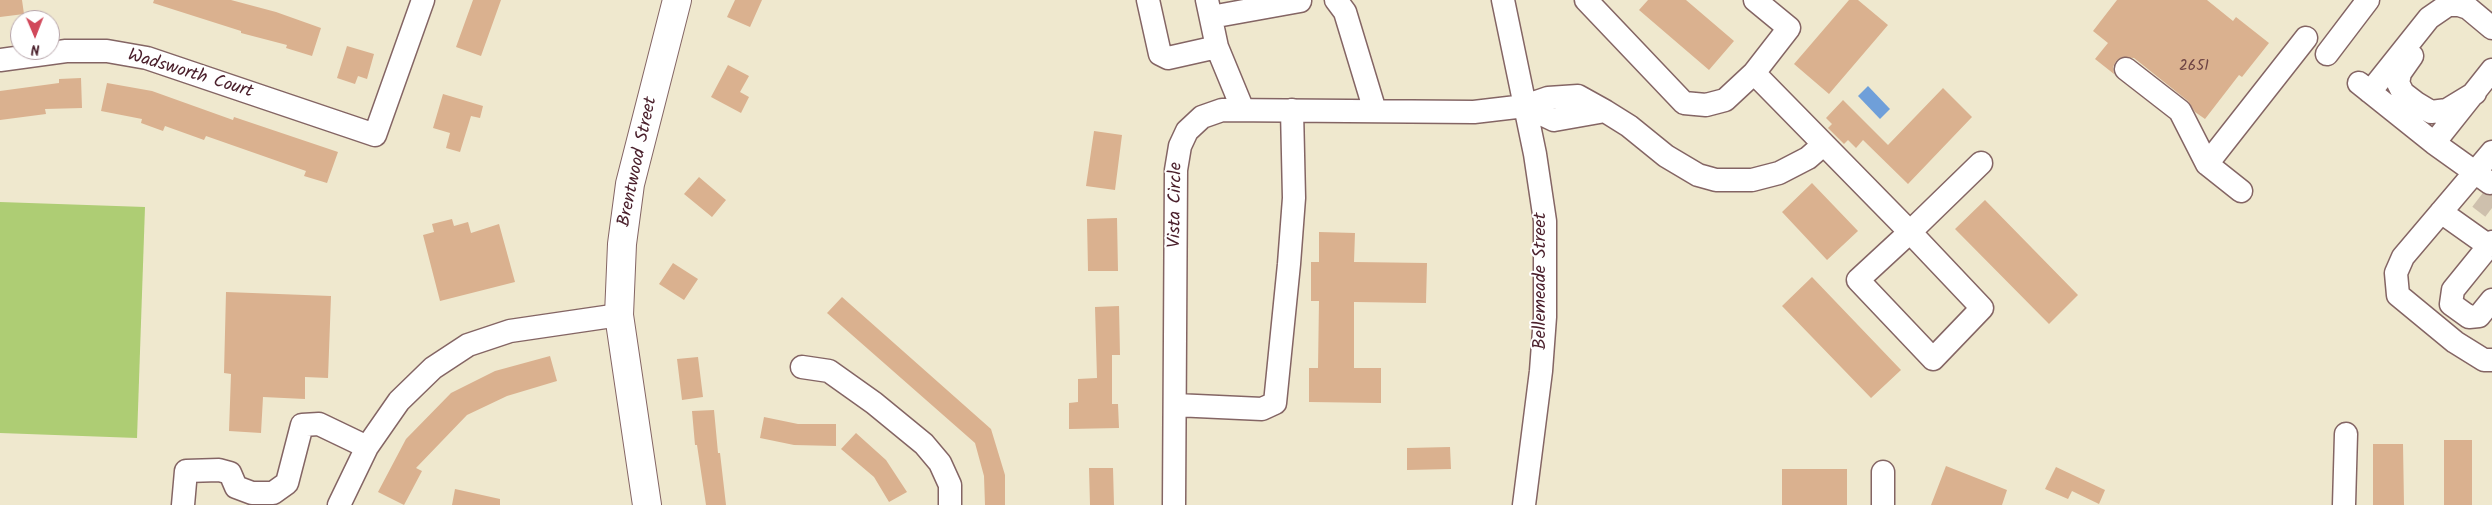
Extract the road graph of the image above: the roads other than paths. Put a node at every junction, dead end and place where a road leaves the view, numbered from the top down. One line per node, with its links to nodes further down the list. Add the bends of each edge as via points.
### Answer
1 (423, 0): 16 (street, Wadsworth Court, via 375,135 147,58 107,51 66,51)
2 (677, 0): 36 (main road, Brentwood Street, via 630,184 622,244)
3 (1148, 0): 14 (street, via 1160,54 1168,58)
4 (1336, 0): 24 (street, via 1345,12)
5 (1503, 0): 21 (street, Bellemeade Street)
6 (1586, 0): 19 (street, via 1684,103 1706,105 1725,100)
7 (1755, 0): 19 (street, via 1789,28)
8 (2368, 0): 15 (street)
9 (1300, 1): 10 (street)
10 (1209, 9): 14 (street)
11 (2425, 24): 12 (street, via 2448,5 2459,5 2468,8); 20 (street, via 2420,45 2400,73 2398,83 2403,93 2431,112 2447,110); 25 (street, via 2364,87)
12 (2492, 28)
13 (2306, 38): 29 (street)
14 (1217, 47): 22 (street)
15 (2327, 54)
16 (0, 60)
17 (2126, 69): 29 (street, via 2180,110)
18 (2492, 70): 20 (street)
19 (1754, 73): 26 (street)
20 (2475, 93): 25 (street)
21 (1525, 106): 24 (street, Vista Circle, via 1474,112); 26 (street, via 1554,120 1605,111 1666,156 1698,175 1716,180 1752,180 1779,173 1808,158); 43 (street, Bellemeade Street, via 1544,221 1545,317)
22 (1243, 110): 23 (street, Vista Circle); 39 (street, Vista Circle, via 1222,110 1202,117 1186,131 1180,146 1176,170)
23 (1292, 110): 24 (street, Vista Circle); 39 (street, via 1294,198 1275,403 1262,409)
24 (1375, 111)
25 (2434, 143): 30 (street)
26 (1823, 145): 33 (street)
27 (2492, 152): 30 (street)
28 (1982, 163): 33 (street)
29 (2207, 164): 31 (street)
30 (2477, 185): 32 (street)
31 (2241, 191)
32 (2441, 212): 34 (street); 37 (street, via 2404,257 2396,273 2398,295 2455,342 2484,360)
33 (1910, 232): 33 (street, via 1858,280 1933,359 1982,308)
34 (2490, 244): 35 (street, via 2453,290 2451,304 2469,317 2479,316)
35 (2492, 300)
36 (619, 315): 41 (street, via 510,331 468,345 433,368 399,401); 46 (main road, Brentwood Street)
37 (2492, 360)
38 (802, 367): 47 (street, via 829,371 874,402 924,444 940,463 950,485)
39 (1175, 405): 48 (street, Vista Circle)
40 (2346, 434): 50 (street)
41 (367, 447): 44 (street, via 319,424 302,425 287,483 273,492 252,494 236,487 230,472 186,471); 45 (street)
42 (1883, 472): 49 (street)
43 (1529, 504)
44 (183, 505)
45 (339, 505)
46 (646, 505)
47 (950, 505)
48 (1174, 505)
49 (1882, 505)
50 (2344, 505)

